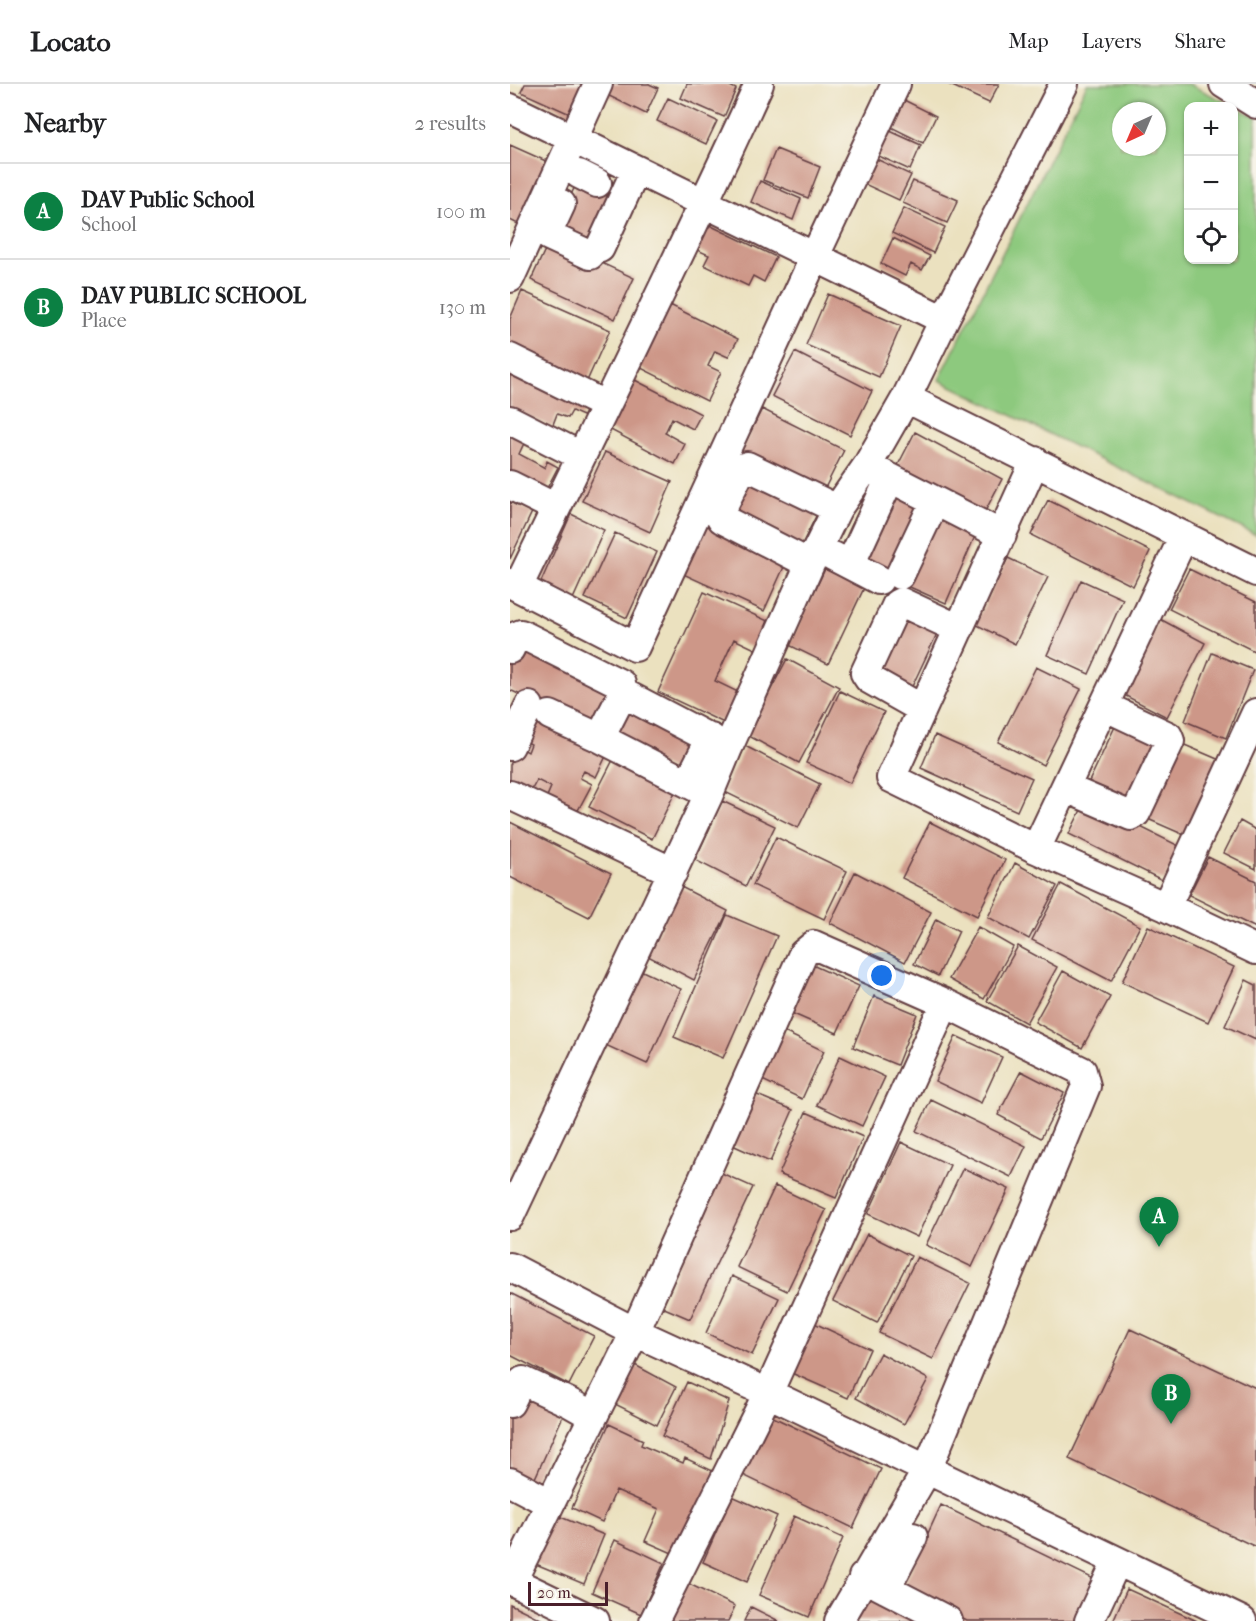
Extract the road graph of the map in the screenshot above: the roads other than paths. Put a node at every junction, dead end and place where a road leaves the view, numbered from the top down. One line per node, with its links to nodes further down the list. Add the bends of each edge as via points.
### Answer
1 (598, 84): 8 (street)
2 (759, 84): 10 (street)
3 (896, 84): 11 (street)
4 (1064, 84): 13 (street)
5 (1224, 84): 6 (street)
6 (1256, 104)
7 (510, 108): 8 (street)
8 (583, 144): 9 (street); 9 (street, via 588,178 571,180 549,236 595,251); 12 (street)
9 (636, 170): 10 (street)
10 (705, 203): 11 (street); 16 (street)
11 (814, 258): 13 (street); 22 (street)
12 (510, 278)
13 (944, 320): 15 (street)
14 (510, 358): 16 (street)
15 (906, 398): 19 (street); 20 (street)
16 (601, 403): 18 (street); 24 (street)
17 (510, 420): 18 (street)
18 (571, 451): 24 (street)
19 (1035, 461): 26 (street); 27 (street)
20 (878, 472): 23 (street); 25 (street); 29 (street)
21 (510, 485): 24 (street)
22 (719, 491): 25 (street, via 747,466); 28 (street, via 722,519); 31 (street, via 635,647)
23 (935, 501): 26 (street); 29 (street, via 890,578)
24 (550, 505): 31 (street)
25 (832, 506): 28 (street)
26 (995, 532): 33 (street)
27 (1184, 536): 30 (street); 37 (street)
28 (809, 557): 29 (street); 40 (street)
29 (850, 565)
30 (1256, 572)
31 (513, 578)
32 (920, 598): 33 (street)
33 (955, 621): 36 (street); 36 (street, via 901,602 892,614 865,673)
34 (510, 649): 35 (street, via 521,634 621,684)
35 (623, 693): 39 (street); 40 (street)
36 (916, 705): 45 (street, via 891,778)
37 (1104, 706): 42 (street); 42 (street, via 1168,736 1165,752 1136,813 1131,816)
38 (1256, 713): 47 (street)
39 (600, 738): 41 (street, via 540,710); 43 (street)
40 (720, 743): 43 (street)
41 (510, 746)
42 (1066, 788): 45 (street)
43 (699, 789): 46 (street)
44 (510, 795): 46 (street)
45 (1036, 849): 47 (street)
46 (673, 872): 52 (street)
47 (1166, 907): 48 (street)
48 (1256, 950)
49 (945, 1003): 51 (street, via 1082,1071 1086,1086); 54 (street, via 814,945 803,954); 57 (street)
50 (1034, 1067): 51 (street, via 1071,1091 1056,1123)
51 (1066, 1131): 60 (street)
52 (510, 1216)
53 (510, 1267): 54 (street)
54 (635, 1332): 57 (street); 59 (street)
55 (510, 1377): 56 (street)
56 (510, 1387)
57 (768, 1393): 60 (street); 68 (street)
58 (510, 1403): 59 (street, via 523,1381)
59 (593, 1416): 62 (street)
60 (927, 1470): 64 (street); 66 (street)
61 (510, 1482): 62 (street)
62 (550, 1503): 65 (street)
63 (913, 1537): 66 (street)
64 (1118, 1561): 71 (street); 72 (street)
65 (511, 1580): 67 (street)
66 (875, 1583): 69 (street); 70 (street)
67 (595, 1621)
68 (654, 1621)
69 (839, 1621)
70 (948, 1621)
71 (1089, 1621)
72 (1242, 1621)

